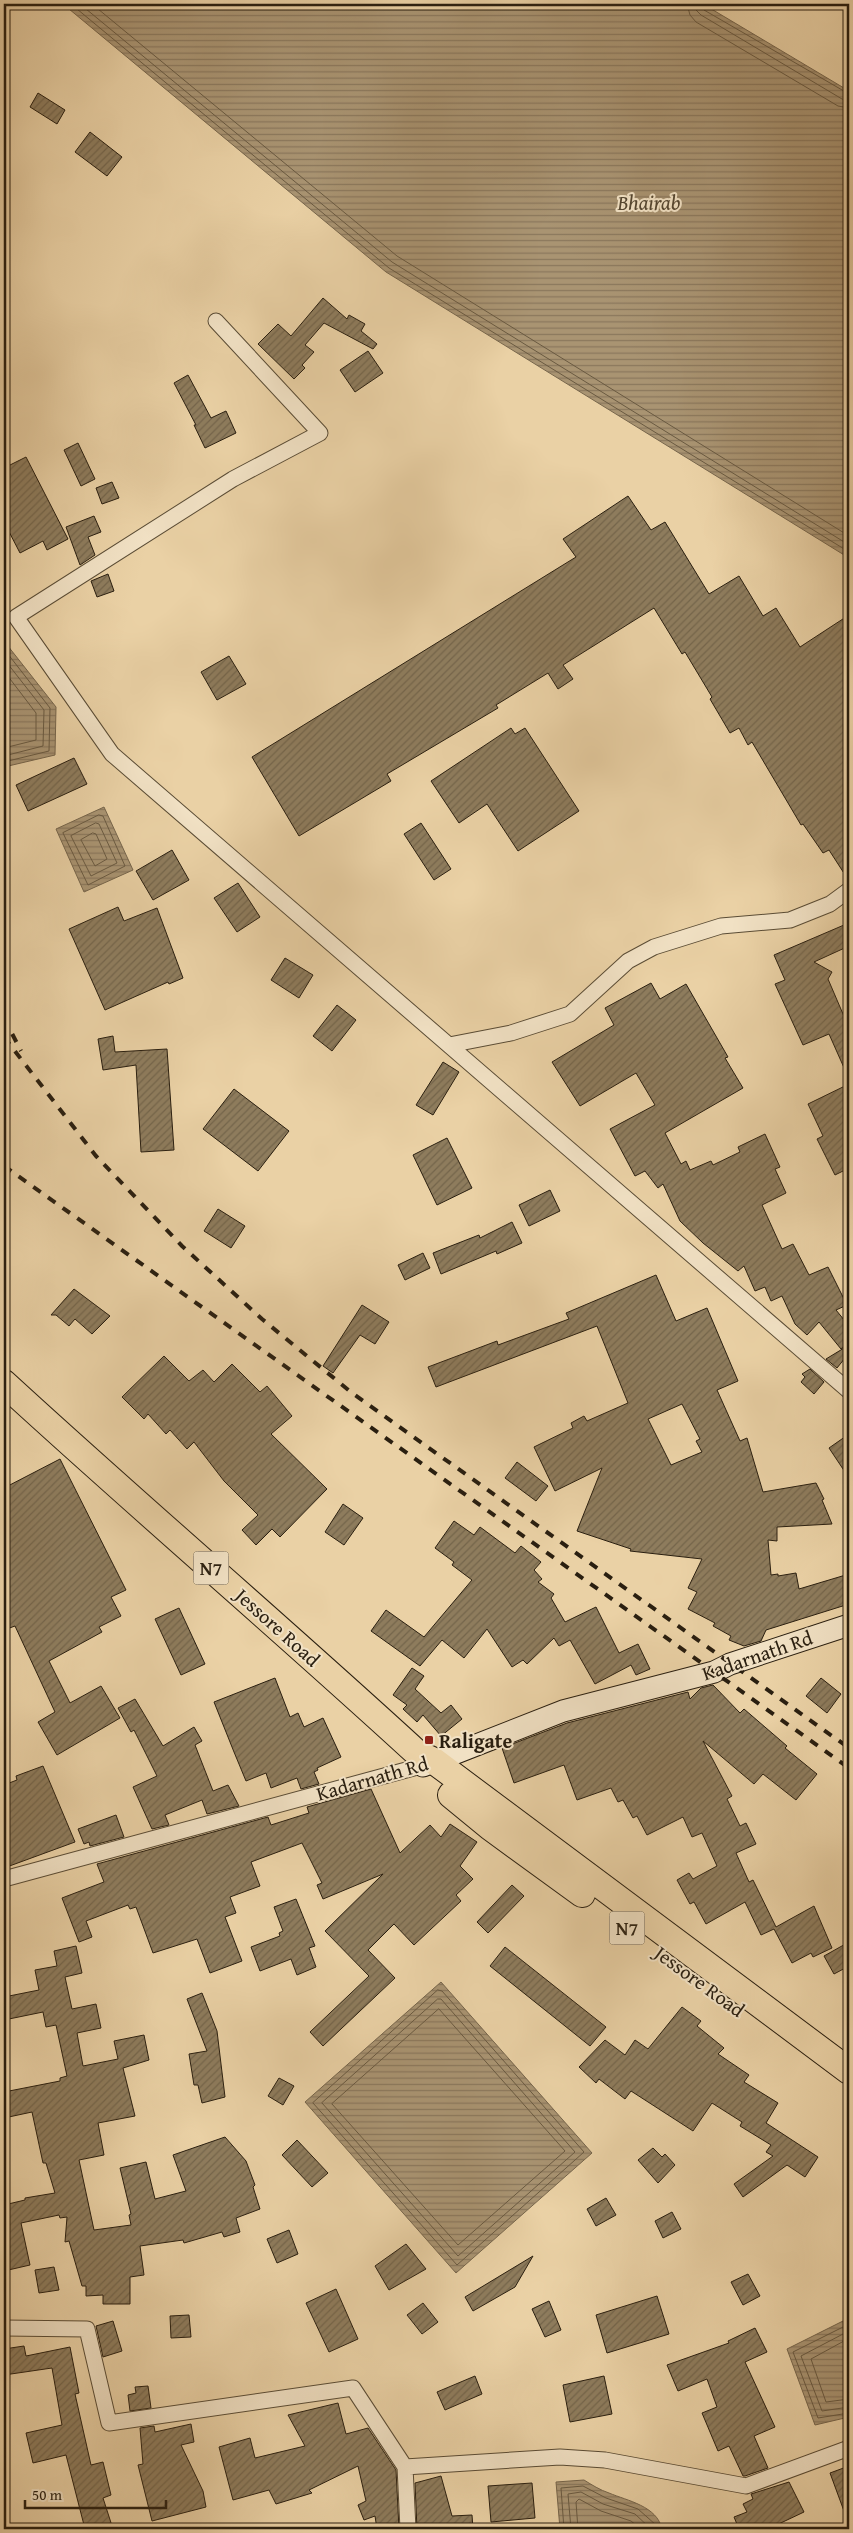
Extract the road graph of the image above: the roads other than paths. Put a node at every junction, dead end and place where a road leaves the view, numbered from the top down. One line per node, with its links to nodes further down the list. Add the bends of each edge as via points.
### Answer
1 (216, 321): 3 (street, via 320,433 232,479 16,617 112,754)
2 (849, 890): 3 (street, via 830,904 790,920 720,926 654,947 628,961 570,1014 511,1034)
3 (449, 1045): 5 (street)
4 (4, 1383): 7 (highway, Jessore Road / N7, via 121,1490 280,1627)
5 (849, 1391)
6 (849, 1625): 7 (main road, Kadarnath Rd, via 714,1672 562,1711)
7 (424, 1760): 8 (street, Kadarnath Rd); 9 (highway, Jessore Road / N7); 10 (highway, Jessore Road / N7, via 439,1785 490,1827)
8 (4, 1879)
9 (849, 2071)
10 (849, 2092)
11 (4, 2328): 13 (street, via 87,2329 109,2423 353,2388)
12 (849, 2448): 13 (street, via 746,2486 605,2460 560,2457)
13 (405, 2467): 14 (street)
14 (408, 2529)

